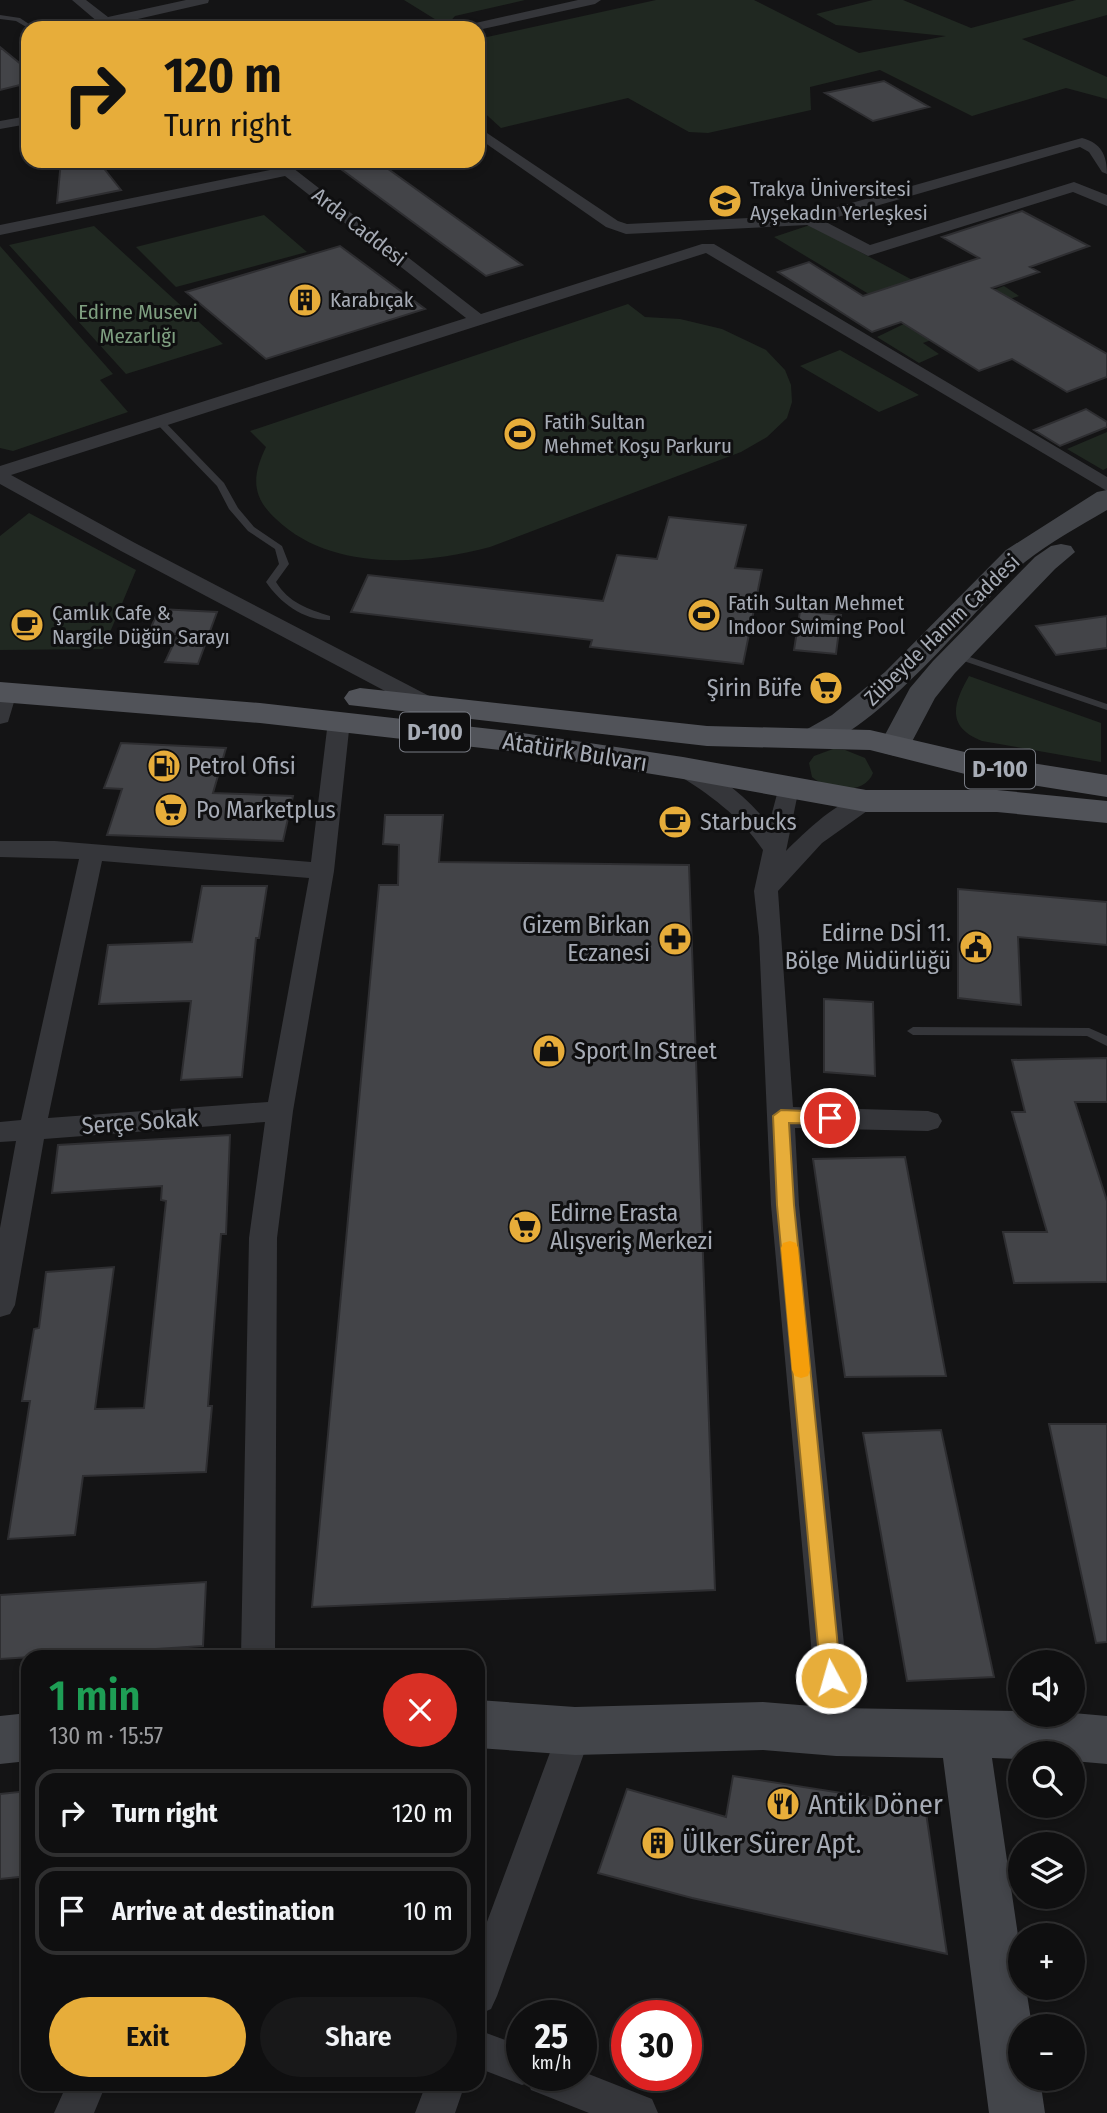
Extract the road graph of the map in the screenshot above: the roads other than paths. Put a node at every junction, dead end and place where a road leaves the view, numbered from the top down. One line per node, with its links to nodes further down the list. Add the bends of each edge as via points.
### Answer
1 (78, 0): 6 (street)
2 (203, 0): 7 (street)
3 (594, 0): 8 (street)
4 (0, 17): 5 (lane)
5 (21, 21)
6 (104, 21)
7 (124, 21)
8 (485, 25)
9 (21, 121): 10 (street)
10 (0, 125)
11 (485, 136): 16 (street, via 612,224 626,229)
12 (271, 168): 17 (street)
13 (283, 168): 18 (street, Arda Caddesi)
14 (1107, 169): 16 (street, via 1094,149 1082,142)
15 (1107, 201): 16 (street, via 1074,187 868,251)
16 (810, 220)
17 (0, 230)
18 (477, 318): 19 (street); 21 (street, via 708,247)
19 (159, 421): 20 (street); 24 (lane, via 222,485 251,528 279,548 284,564 271,582 279,597)
20 (0, 474): 27 (street, via 128,547)
21 (1107, 485)
22 (1107, 498): 30 (main road, Zübeyde Hanım Caddesi, via 1017,556 876,698)
23 (1107, 521): 25 (main road, Zübeyde Hanım Caddesi, via 1045,563)
24 (327, 618)
25 (955, 655): 28 (lane); 31 (main road, Zübeyde Hanım Caddesi, via 921,695)
26 (2, 694): 27 (main road, Atatürk Bulvarı / D-100, via 168,684); 29 (main road, Atatürk Bulvarı / D-100)
27 (427, 704): 30 (main road, Atatürk Bulvarı / D-100, via 707,736)
28 (1107, 707)
29 (339, 721): 32 (main road, Atatürk Bulvarı / D-100); 40 (street)
30 (813, 739): 31 (main road, Atatürk Bulvarı / D-100, via 851,738); 34 (main road, via 789,752 785,767)
31 (895, 746): 33 (main road, Atatürk Bulvarı / D-100, via 970,764); 35 (main road, via 902,766 895,784)
32 (683, 768): 34 (main road, Atatürk Bulvarı / D-100); 38 (street, via 742,807)
33 (1107, 786)
34 (788, 788): 35 (main road, Atatürk Bulvarı / D-100); 38 (street)
35 (866, 801): 36 (main road, Atatürk Bulvarı / D-100, via 997,802); 41 (street, via 815,833)
36 (1107, 813)
37 (0, 849): 39 (street)
38 (774, 849): 41 (street)
39 (92, 852): 40 (street); 47 (street)
40 (321, 871): 44 (street)
41 (766, 891): 45 (street)
42 (913, 1031): 43 (lane, via 1089,1032)
43 (1107, 1042)
44 (280, 1111): 47 (street, Serçe Sokak); 51 (street, via 263,1238)
45 (781, 1116): 46 (street); 54 (street, via 785,1205)
46 (928, 1121)
47 (32, 1131): 48 (street, Serçe Sokak); 49 (street)
48 (0, 1132)
49 (4, 1255): 50 (street)
50 (0, 1305)
51 (258, 1650)
52 (485, 1725): 53 (main road)
53 (575, 1731): 54 (main road, via 763,1726); 59 (street)
54 (836, 1732): 55 (main road)
55 (964, 1735): 58 (main road); 68 (main road)
56 (21, 1738): 57 (main road)
57 (0, 1740)
58 (1107, 1740)
59 (485, 1977)
60 (485, 2052): 61 (street)
61 (506, 2060)
62 (84, 2091): 65 (street)
63 (443, 2091): 66 (street)
64 (583, 2091): 67 (street)
65 (74, 2113)
66 (435, 2113)
67 (638, 2113)
68 (1017, 2113)

